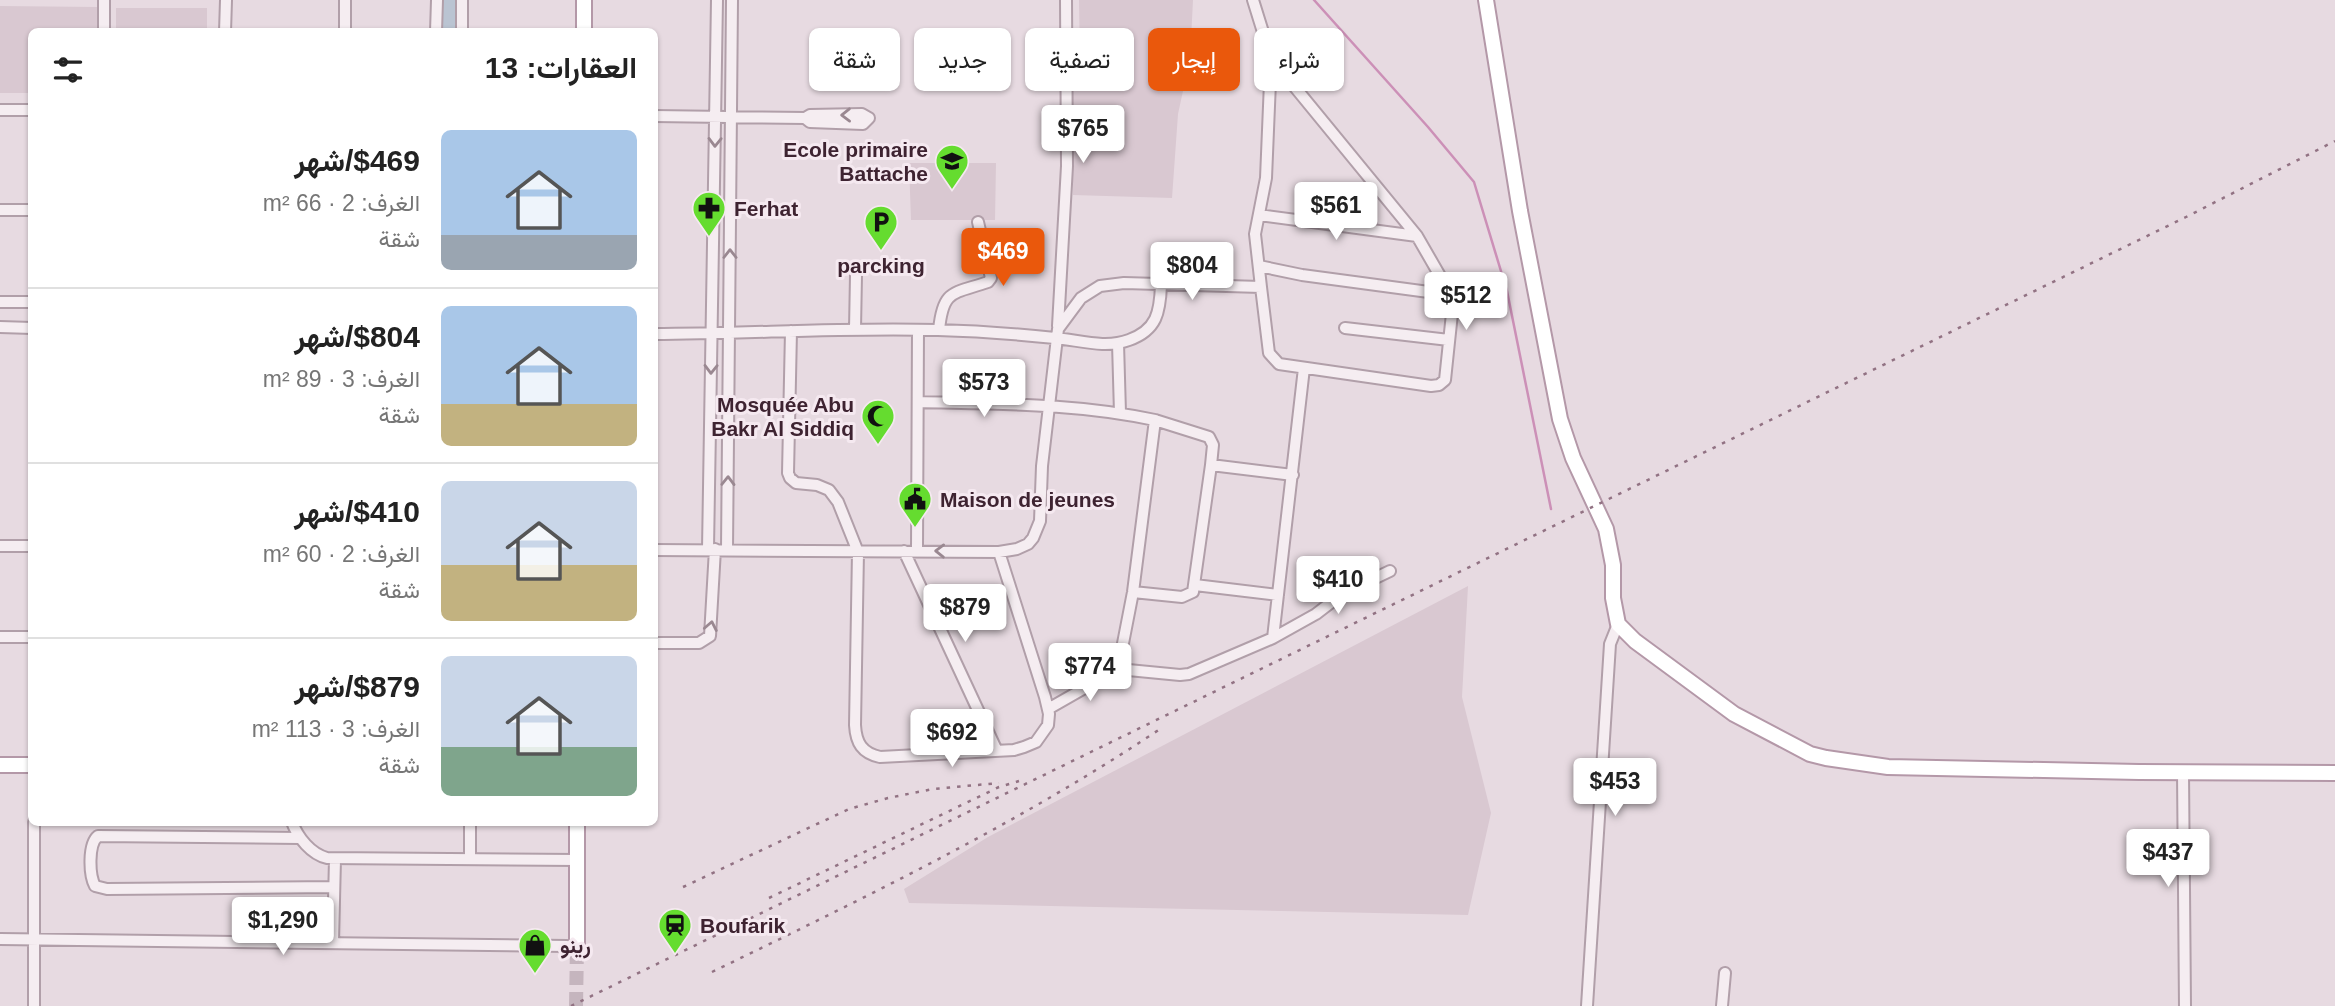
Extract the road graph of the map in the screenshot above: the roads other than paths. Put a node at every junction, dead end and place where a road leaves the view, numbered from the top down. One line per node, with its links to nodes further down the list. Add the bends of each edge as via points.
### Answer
1 (104, 0): 12 (street)
2 (226, 0): 13 (street)
3 (345, 0): 14 (street)
4 (437, 0): 15 (street)
5 (462, 0): 16 (street)
6 (584, 0): 17 (main road)
7 (717, 0): 24 (street)
8 (732, 0): 25 (street)
9 (1066, 0): 46 (street, via 1067,166)
10 (1253, 0): 18 (street)
11 (1486, 0): 71 (main road, via 1560,419 1606,528)
12 (104, 28)
13 (225, 28)
14 (345, 28)
15 (436, 28)
16 (462, 28)
17 (584, 28)
18 (1262, 28)
19 (1270, 91): 29 (street, via 1266,178)
20 (1298, 91): 31 (street)
21 (0, 110): 22 (street)
22 (28, 110)
23 (658, 116): 24 (street)
24 (715, 116): 25 (street); 48 (street, one-way to 48)
25 (731, 117): 26 (street); 49 (street, one-way to 25)
26 (805, 118): 26 (street, one-way to 26, via 863,124 869,118 862,114)
27 (0, 210): 28 (street)
28 (28, 210)
29 (1259, 215): 31 (street); 32 (street, via 1255,243)
30 (978, 222): 44 (street, via 991,278 952,293 943,305)
31 (1417, 236): 36 (street)
32 (1259, 266): 35 (street); 36 (street)
33 (856, 275): 42 (street)
34 (1161, 285): 35 (street); 46 (street, via 1100,286 1081,298); 51 (street, via 1156,320 1132,339)
35 (1261, 287): 52 (street, via 1271,358)
36 (1451, 295): 50 (street)
37 (0, 302): 38 (street)
38 (28, 302)
39 (0, 327): 40 (street)
40 (28, 328)
41 (1345, 328): 50 (street)
42 (855, 329): 43 (street); 45 (street)
43 (918, 330): 44 (street); 53 (street)
44 (939, 330): 46 (street)
45 (791, 331): 49 (street); 65 (street, via 790,478 829,490)
46 (1057, 333): 51 (street, via 1098,344); 54 (street)
47 (658, 334): 48 (street)
48 (712, 334): 49 (street); 61 (street, one-way to 61)
49 (729, 334): 61 (street, one-way to 49)
50 (1450, 340): 52 (street, via 1446,377 1435,386)
51 (1118, 343): 55 (street)
52 (1304, 368): 58 (street)
53 (918, 402): 54 (street); 63 (street)
54 (1050, 404): 55 (street); 66 (street, via 1040,521 1028,544)
55 (1120, 413): 56 (street)
56 (1155, 420): 57 (street, via 1209,437); 69 (street)
57 (1211, 465): 58 (street); 68 (street)
58 (1293, 475): 70 (street)
59 (0, 546): 60 (street)
60 (28, 546)
61 (717, 549): 62 (street); 65 (street); 75 (street, one-way to 61, via 699,643 710,636)
62 (658, 550)
63 (917, 550): 64 (street); 66 (street, one-way to 63)
64 (904, 551): 65 (street); 78 (street)
65 (858, 552): 78 (street, via 855,725 862,748 880,757)
66 (1004, 552): 77 (street)
67 (1390, 570): 74 (street)
68 (1195, 585): 69 (street, via 1190,595 1182,597); 70 (street)
69 (1133, 592): 76 (street)
70 (1278, 595): 74 (street)
71 (1618, 624): 81 (main road, via 1734,714 1826,758 1888,767); 98 (street, via 1610,644)
72 (0, 637): 73 (street)
73 (28, 637)
74 (1273, 638): 76 (street, via 1189,674)
75 (658, 643)
76 (1118, 669): 77 (street)
77 (1048, 709): 78 (street, via 1048,725 1036,741)
78 (997, 751)
79 (0, 765): 80 (main road)
80 (28, 765)
81 (2183, 772): 82 (main road); 100 (street)
82 (2335, 773)
83 (34, 826): 93 (street)
84 (294, 826): 87 (street)
85 (470, 826): 89 (street)
86 (577, 826): 90 (main road)
87 (300, 838): 88 (street, via 317,855); 91 (street, via 98,836 93,843 92,877 95,886 107,889)
88 (335, 859): 89 (street); 91 (street)
89 (470, 859): 90 (street)
90 (577, 860): 95 (main road)
91 (334, 887): 94 (street)
92 (0, 939): 93 (street)
93 (33, 940): 94 (street); 97 (street)
94 (333, 942): 95 (street)
95 (572, 946)
96 (1725, 973): 99 (street)
97 (34, 1006)
98 (1587, 1006)
99 (1722, 1006)
100 (2185, 1006)

